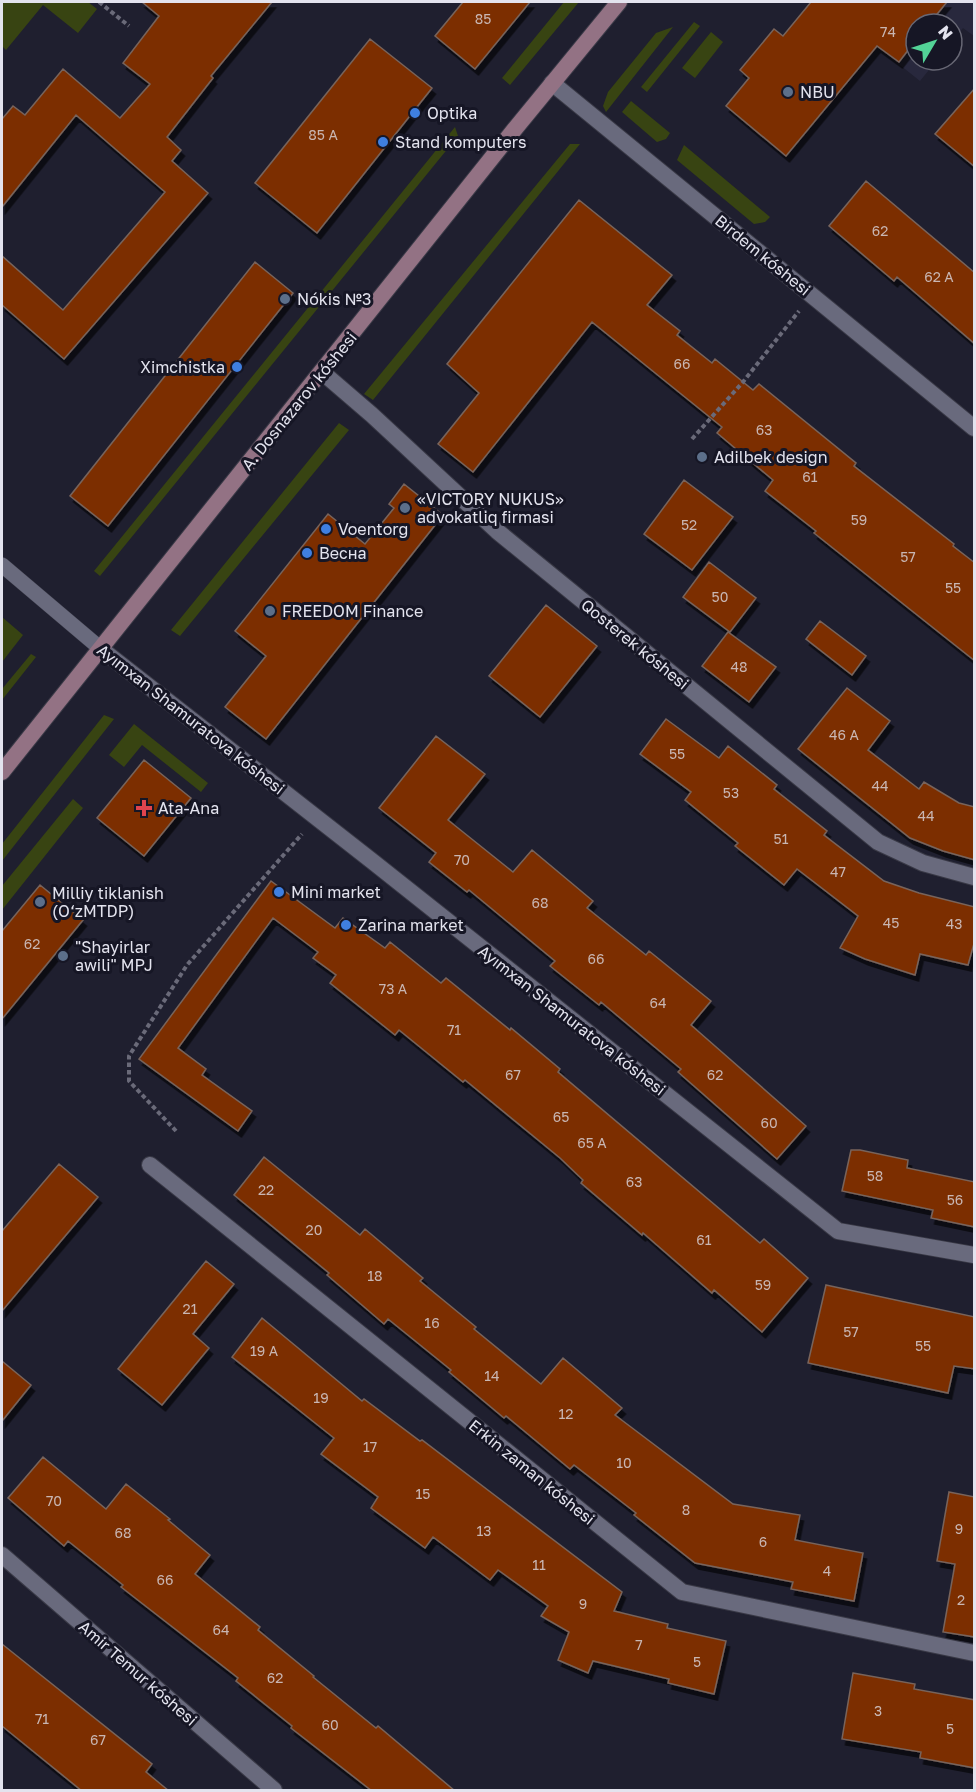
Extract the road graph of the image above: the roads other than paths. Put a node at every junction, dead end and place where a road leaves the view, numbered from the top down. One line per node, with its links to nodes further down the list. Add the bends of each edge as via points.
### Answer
1 (619, 2): 2 (main road, A. Dosnazarov kóshesi)
2 (552, 83): 3 (main road, A. Dosnazarov kóshesi); 4 (street, Birdem kóshesi)
3 (322, 372): 6 (main road, A. Dosnazarov kóshesi); 8 (street, Qosterek kóshesi, via 497,531 878,842 923,863)
4 (975, 428)
5 (2, 565): 6 (lane, Ayımxan Shamuratova kóshesi)
6 (101, 649): 7 (main road, A. Dosnazarov kóshesi); 10 (street, Ayımxan Shamuratova kóshesi, via 838,1231)
7 (2, 772)
8 (975, 877)
9 (150, 1165): 12 (street, Erkin zaman kóshesi, via 682,1592)
10 (975, 1255)
11 (2, 1555): 13 (street, Amir Temur kóshesi)
12 (975, 1653)
13 (274, 1791)

